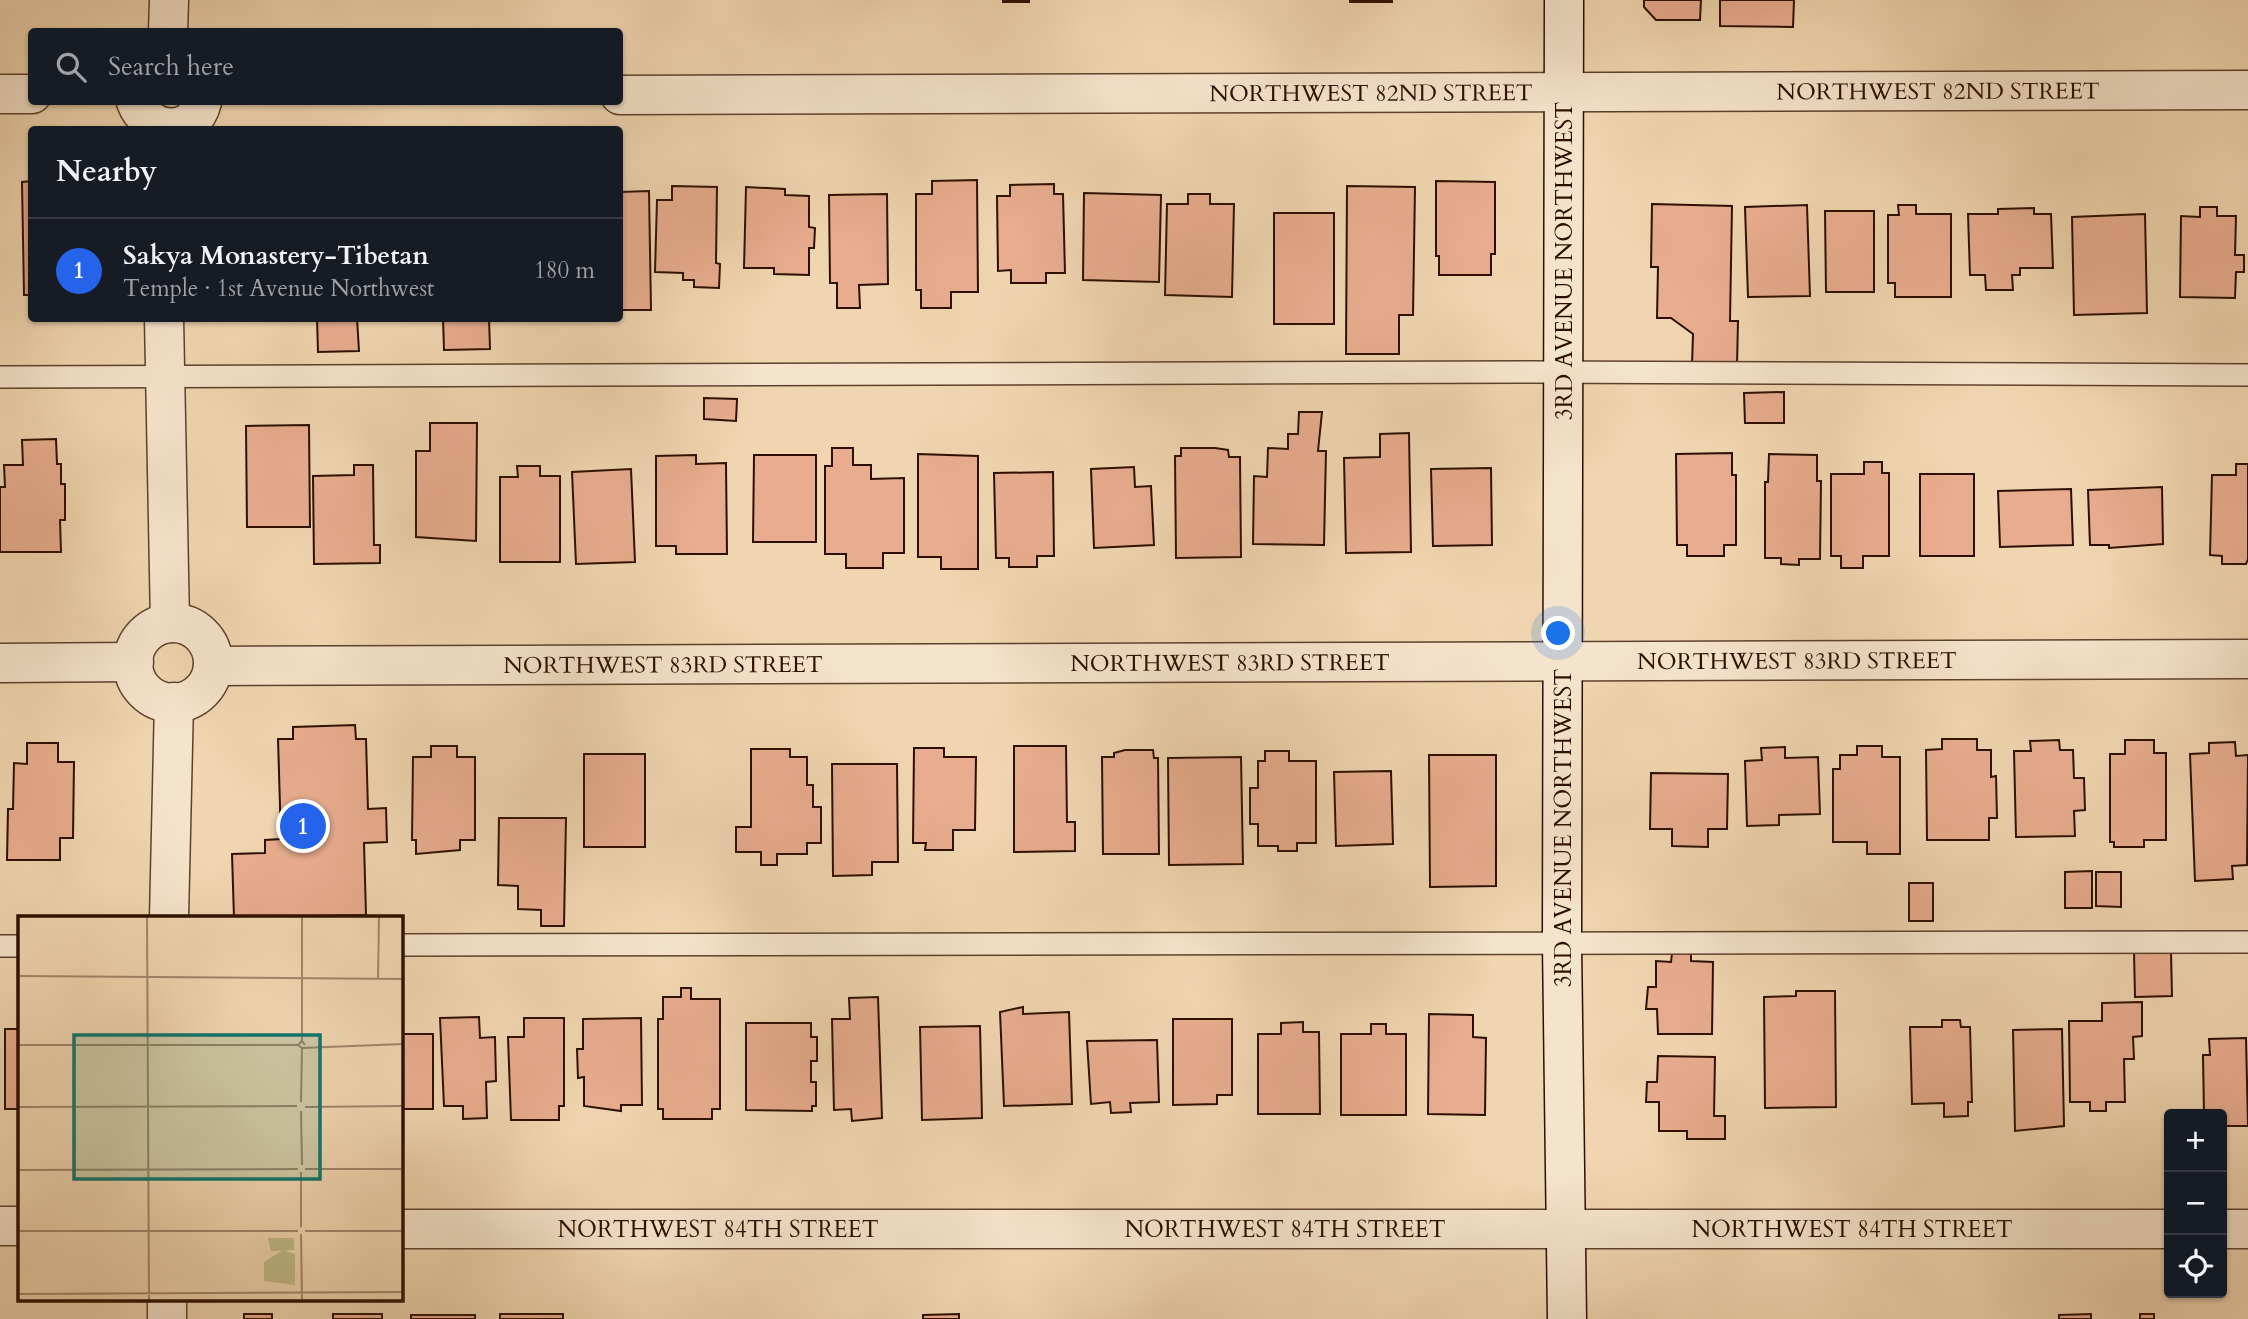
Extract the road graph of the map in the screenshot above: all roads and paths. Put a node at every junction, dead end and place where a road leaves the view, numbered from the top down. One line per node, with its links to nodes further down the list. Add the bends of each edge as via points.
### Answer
1 (169, 0): 3 (street)
2 (1564, 0): 5 (street, 3RD AVENUE NORTHWEST)
3 (169, 28)
4 (2248, 90): 5 (street, NORTHWEST 82ND STREET)
5 (1564, 93): 8 (street, NORTHWEST 82ND STREET); 14 (street, 3RD AVENUE NORTHWEST)
6 (0, 94): 7 (street)
7 (28, 94)
8 (623, 95)
9 (138, 105): 11 (street, via 146,120)
10 (200, 105): 12 (street, via 194,117)
11 (159, 126)
12 (178, 126)
13 (164, 322): 16 (street)
14 (1563, 372): 15 (lane); 16 (lane); 22 (street, 3RD AVENUE NORTHWEST)
15 (2248, 375)
16 (166, 376): 17 (lane); 18 (street)
17 (0, 377)
18 (170, 623): 20 (street, via 146,633 138,643); 23 (street, via 184,624 206,640)
19 (2248, 659): 22 (street, NORTHWEST 83RD STREET)
20 (134, 662): 21 (street); 24 (street, via 144,690 154,698)
21 (0, 663)
22 (1563, 663): 23 (street, NORTHWEST 83RD STREET); 27 (street, 3RD AVENUE NORTHWEST)
23 (213, 666): 24 (street, via 202,690)
24 (174, 702): 25 (street)
25 (169, 916)
26 (2248, 942): 27 (lane)
27 (1562, 944): 28 (lane); 37 (street, 3RD AVENUE NORTHWEST)
28 (402, 945)
29 (0, 946): 30 (lane)
30 (18, 946)
31 (0, 1226): 32 (street)
32 (18, 1226)
33 (402, 1229): 37 (street, NORTHWEST 84TH STREET)
34 (2164, 1229): 37 (street, NORTHWEST 84TH STREET)
35 (2227, 1229): 36 (street)
36 (2248, 1229)
37 (1567, 1230): 38 (street, 3RD AVENUE NORTHWEST)
38 (1567, 1319)

